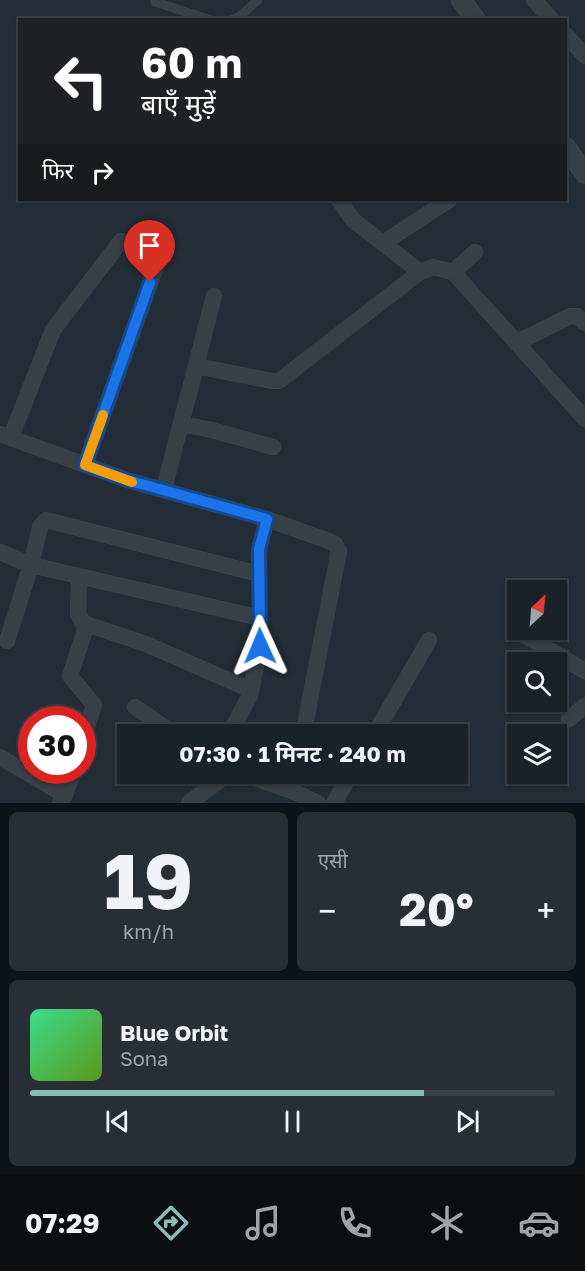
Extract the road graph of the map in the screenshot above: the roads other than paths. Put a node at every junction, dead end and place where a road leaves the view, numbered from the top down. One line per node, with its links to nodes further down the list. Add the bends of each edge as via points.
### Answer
1 (258, 0): 6 (lane)
2 (461, 0): 7 (street)
3 (534, 0): 8 (street)
4 (155, 2): 5 (lane)
5 (205, 18)
6 (236, 18)
7 (474, 18)
8 (550, 18)
9 (567, 36): 10 (street)
10 (585, 56)
11 (567, 148): 12 (street)
12 (585, 174)
13 (340, 201): 16 (street, via 353,220)
14 (447, 201): 16 (street)
15 (121, 241): 27 (street, via 53,330)
16 (383, 243): 20 (street)
17 (475, 252): 19 (street)
18 (158, 261): 29 (street)
19 (453, 272): 20 (street, via 433,267); 23 (street)
20 (420, 273): 24 (street, via 279,381)
21 (214, 296): 24 (street)
22 (585, 322): 23 (street, via 570,316)
23 (516, 343): 25 (street)
24 (196, 366): 26 (street)
25 (585, 419)
26 (181, 424): 28 (street); 30 (street)
27 (5, 436): 29 (street)
28 (273, 447)
29 (85, 465): 30 (street)
30 (164, 489): 31 (street)
31 (267, 519): 34 (street, via 259,549); 49 (street, via 335,544 339,551)
32 (0, 552): 33 (street)
33 (31, 566): 34 (street, via 40,527 46,520); 35 (street); 40 (street)
34 (260, 574): 36 (street)
35 (79, 577): 36 (street); 37 (street, via 78,614)
36 (260, 618): 42 (street, via 260,646)
37 (87, 624): 42 (street, via 146,644); 43 (street, via 70,676)
38 (429, 640): 50 (street)
39 (533, 640): 41 (street)
40 (8, 641)
41 (585, 671)
42 (251, 690): 48 (street)
43 (94, 706)
44 (585, 706): 46 (street)
45 (135, 707): 47 (street)
46 (569, 719)
47 (160, 724)
48 (235, 724)
49 (305, 724)
50 (380, 724)
51 (0, 757): 58 (street)
52 (68, 784): 58 (street)
53 (215, 784): 59 (street)
54 (272, 784): 57 (street)
55 (293, 784): 57 (street)
56 (345, 784): 61 (street)
57 (292, 791): 60 (street)
58 (63, 799)
59 (189, 803)
60 (318, 803)
61 (334, 803)

